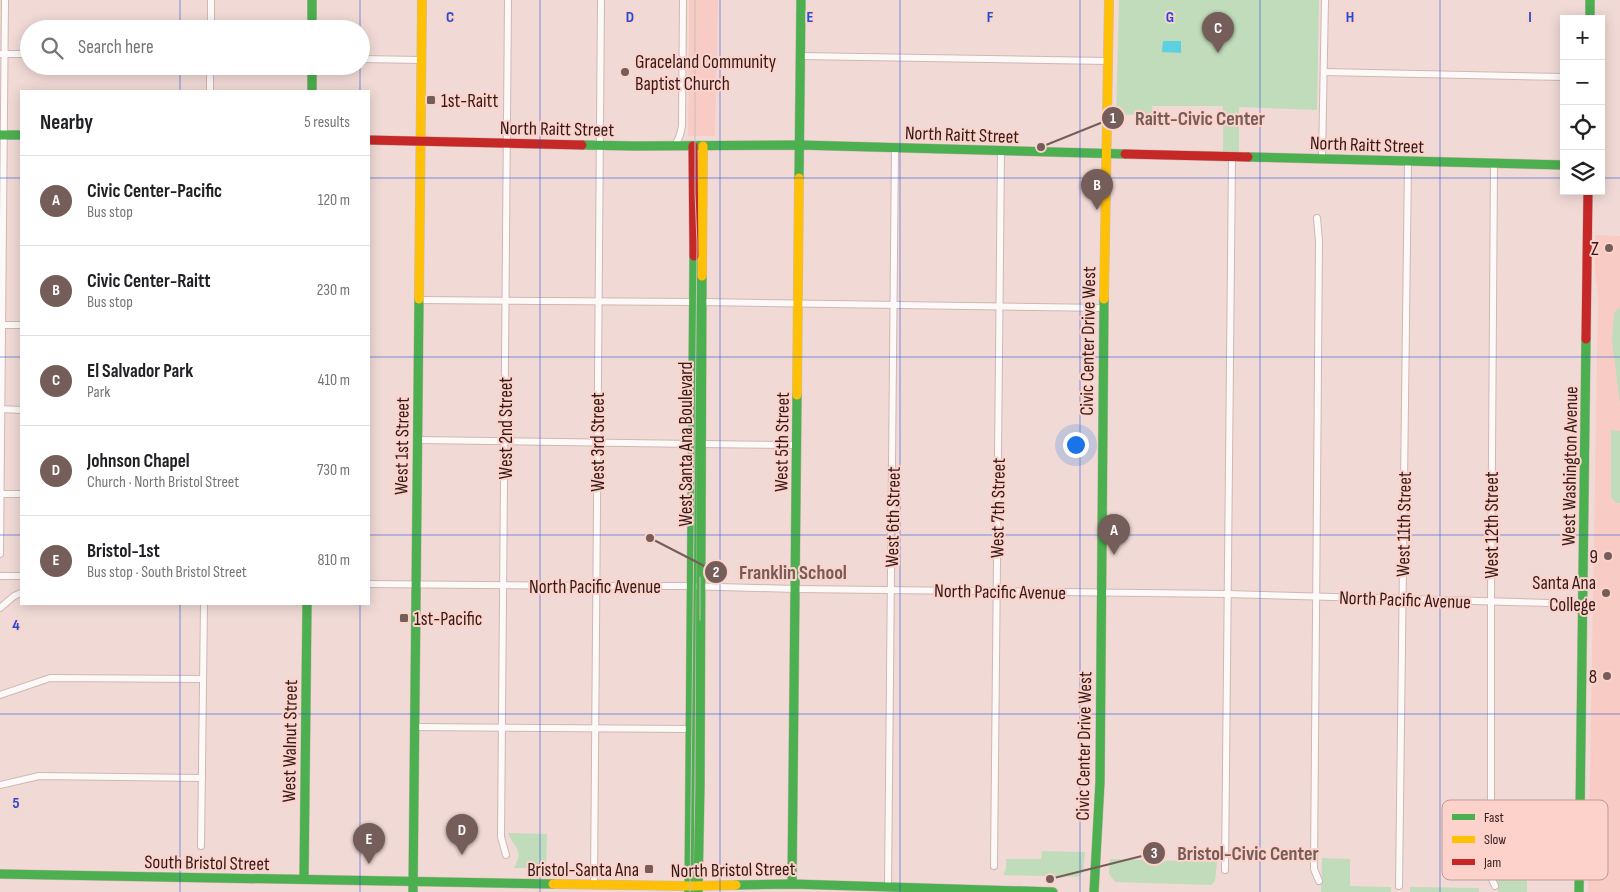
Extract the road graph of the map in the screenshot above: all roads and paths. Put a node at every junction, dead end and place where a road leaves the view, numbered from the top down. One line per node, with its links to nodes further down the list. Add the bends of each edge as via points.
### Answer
1 (5, 0): 15 (street)
2 (211, 0): 13 (street)
3 (312, 0): 14 (main road)
4 (422, 0): 19 (main road, West 1st Street)
5 (508, 0): 31 (street, West 2nd Street)
6 (601, 0): 33 (street, West 3rd Street)
7 (683, 0): 34 (street, via 682,126)
8 (801, 0): 17 (main road, West 5th Street)
9 (1109, 0): 20 (main road, Civic Center Drive West)
10 (1325, 0): 21 (street)
11 (1590, 0): 12 (main road)
12 (1590, 15)
13 (211, 20)
14 (312, 20)
15 (2, 54): 16 (street); 27 (street)
16 (20, 54)
17 (801, 56): 20 (street); 32 (main road, West 5th Street)
18 (370, 59): 19 (street)
19 (421, 60): 30 (main road, West 1st Street)
20 (1108, 61): 39 (main road, Civic Center Drive West)
21 (1324, 72): 24 (street); 41 (street)
22 (210, 75): 25 (street)
23 (312, 75): 26 (main road)
24 (1560, 77)
25 (210, 90)
26 (312, 90)
27 (2, 135): 28 (main road); 47 (street)
28 (20, 135)
29 (370, 140): 30 (main road, North Raitt Street)
30 (420, 142): 31 (main road, North Raitt Street); 48 (main road, West 1st Street)
31 (508, 143): 33 (main road, North Raitt Street); 49 (street, West 2nd Street)
32 (800, 145): 36 (main road, North Raitt Street); 37 (main road, North Raitt Street); 52 (main road, West 5th Street)
33 (600, 146): 34 (main road, North Raitt Street); 50 (street, West 3rd Street)
34 (675, 146): 35 (main road, North Raitt Street)
35 (693, 146): 36 (main road, North Raitt Street); 51 (main road, West Santa Ana Boulevard)
36 (703, 146): 51 (main road, West Santa Ana Boulevard)
37 (896, 148): 38 (main road, North Raitt Street); 53 (street, West 6th Street)
38 (1001, 151): 39 (main road, North Raitt Street); 54 (street, West 7th Street)
39 (1106, 153): 40 (main road, North Raitt Street); 55 (main road, Civic Center Drive West)
40 (1232, 157): 41 (main road, North Raitt Street); 81 (street)
41 (1322, 159): 42 (main road, North Raitt Street)
42 (1408, 161): 43 (main road, North Raitt Street); 83 (street, West 11th Street)
43 (1494, 164): 44 (main road, North Raitt Street); 84 (street, West 12th Street)
44 (1560, 165)
45 (1588, 195): 85 (main road, West Washington Avenue)
46 (1317, 218): 82 (street)
47 (2, 227): 56 (street)
48 (418, 300): 49 (street); 60 (main road, West 1st Street)
49 (506, 300): 50 (street); 61 (street, West 2nd Street)
50 (598, 302): 51 (street); 62 (street, West 3rd Street)
51 (698, 302): 52 (street); 63 (main road, West Santa Ana Boulevard)
52 (799, 304): 53 (street); 64 (main road, West 5th Street)
53 (894, 305): 54 (street); 77 (street, West 6th Street)
54 (999, 306): 55 (street); 78 (street, West 7th Street)
55 (1104, 308): 79 (main road, Civic Center Drive West)
56 (2, 325): 57 (street); 58 (street)
57 (20, 325)
58 (2, 409): 59 (street); 65 (street)
59 (20, 410)
60 (417, 440): 61 (street); 72 (main road, West 1st Street)
61 (504, 441): 62 (street); 73 (street, West 2nd Street)
62 (597, 442): 63 (street); 74 (street, West 3rd Street)
63 (697, 444): 64 (street); 75 (main road, West Santa Ana Boulevard)
64 (797, 445): 76 (main road, West 5th Street)
65 (0, 494): 66 (street); 67 (street)
66 (20, 494)
67 (0, 520): 68 (street)
68 (0, 554)
69 (0, 576): 70 (street)
70 (20, 576)
71 (370, 584): 72 (street, North Pacific Avenue)
72 (416, 584): 73 (street, North Pacific Avenue); 91 (main road, West 1st Street)
73 (503, 585): 74 (street, North Pacific Avenue); 92 (street, West 2nd Street)
74 (596, 586): 75 (street, North Pacific Avenue); 93 (street, West 3rd Street)
75 (696, 586): 76 (street, North Pacific Avenue); 94 (main road, West Santa Ana Boulevard); 113 (main road, West Santa Ana Boulevard)
76 (795, 588): 77 (street, North Pacific Avenue); 109 (main road, West 5th Street)
77 (891, 590): 78 (street, North Pacific Avenue); 112 (street, West 6th Street)
78 (996, 591): 79 (street, North Pacific Avenue); 101 (street, West 7th Street)
79 (1101, 592): 81 (street, North Pacific Avenue); 116 (main road, Civic Center Drive West, via 1099,826)
80 (20, 593): 88 (street)
81 (1227, 594): 82 (street, North Pacific Avenue); 102 (street)
82 (1315, 596): 83 (street, North Pacific Avenue); 106 (street, via 1314,869)
83 (1402, 599): 84 (street, North Pacific Avenue); 110 (street, West 11th Street)
84 (1491, 602): 85 (street, North Pacific Avenue); 97 (street, West 12th Street)
85 (1584, 604): 98 (main road, West Washington Avenue)
86 (204, 605): 89 (street)
87 (307, 605): 104 (main road, West Walnut Street)
88 (0, 608)
89 (203, 679): 90 (street, via 50,678); 95 (street)
90 (0, 695)
91 (414, 727): 92 (street); 107 (main road, West 1st Street)
92 (502, 728): 93 (street); 100 (street, West 2nd Street, via 501,837)
93 (595, 729): 94 (street); 108 (street, West 3rd Street)
94 (691, 729): 113 (main road, West Santa Ana Boulevard)
95 (202, 778): 96 (street, via 39,776); 99 (street)
96 (0, 785)
97 (1491, 800)
98 (1581, 800)
99 (201, 846)
100 (506, 855)
101 (994, 866)
102 (1225, 870)
103 (0, 874): 104 (main road, South Bristol Street)
104 (304, 879): 107 (main road, South Bristol Street)
105 (1492, 880): 111 (street, West 12th Street)
106 (1319, 881)
107 (413, 882): 108 (main road, North Bristol Street); 114 (main road, West 1st Street)
108 (594, 884): 113 (main road, North Bristol Street)
109 (792, 884): 112 (main road, North Bristol Street); 113 (main road, North Bristol Street)
110 (1399, 886)
111 (1495, 886)
112 (888, 887): 115 (main road, North Bristol Street)
113 (694, 889)
114 (413, 892)
115 (1053, 892)
116 (1094, 892)

